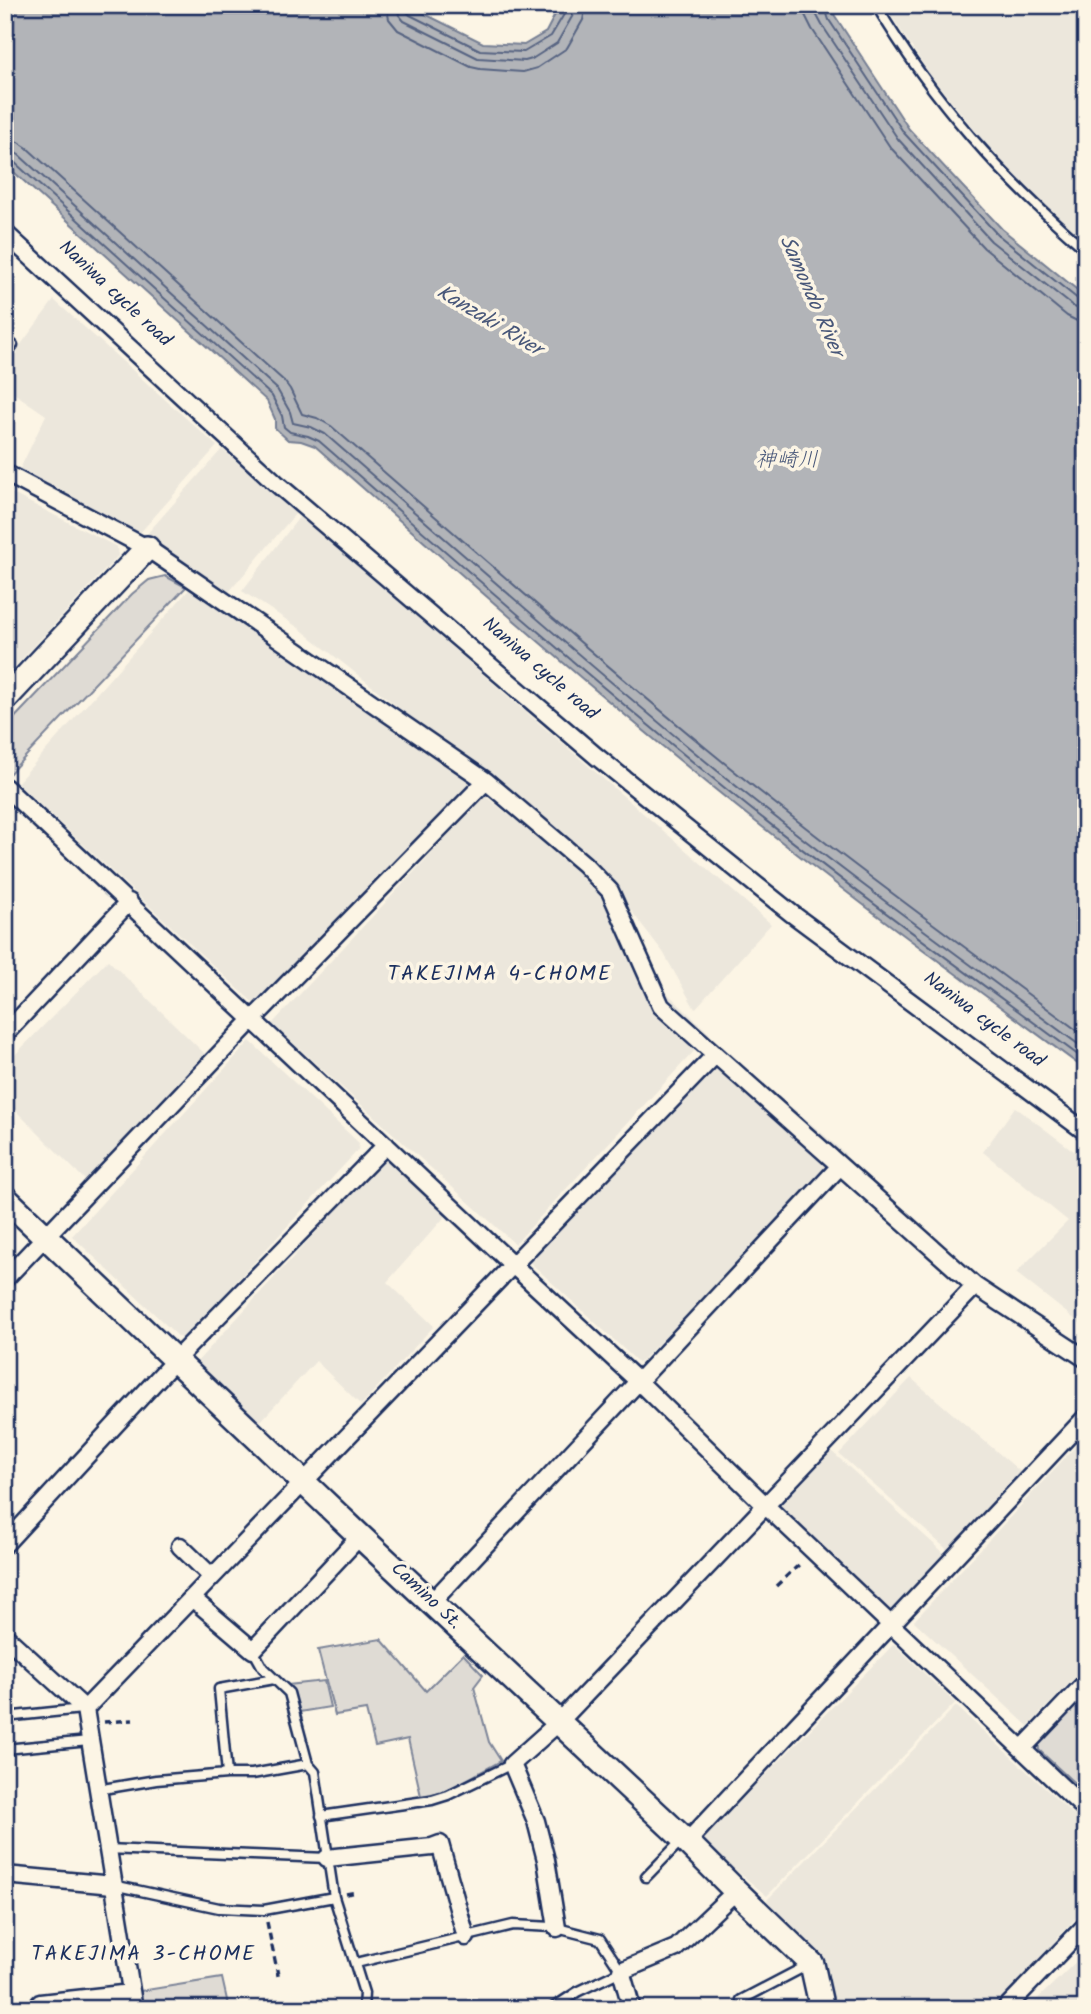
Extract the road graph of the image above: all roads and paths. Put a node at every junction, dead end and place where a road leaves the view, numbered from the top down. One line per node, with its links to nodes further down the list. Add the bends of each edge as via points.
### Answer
1 (876, 5): 4 (lane, via 964,130 1003,174)
2 (5, 211): 3 (path)
3 (10, 227): 16 (street, via 276,483 596,756 801,921)
4 (1086, 250)
5 (13, 345): 6 (lane)
6 (5, 355)
7 (5, 473): 8 (street)
8 (147, 548): 9 (street); 10 (street)
9 (5, 699)
10 (486, 781): 13 (street); 15 (street, via 584,863 610,891 661,1006)
11 (5, 788): 12 (street)
12 (128, 902): 13 (street); 14 (street)
13 (252, 1020): 17 (street); 20 (street)
14 (5, 1034)
15 (715, 1055): 18 (street); 21 (street)
16 (1086, 1132)
17 (386, 1145): 21 (street); 24 (street)
18 (840, 1166): 23 (street); 26 (street)
19 (5, 1198): 20 (street, Camino St.)
20 (46, 1236): 22 (street); 24 (street, Camino St.)
21 (513, 1265): 26 (street); 28 (street)
22 (5, 1279)
23 (975, 1286): 25 (street); 29 (street)
24 (176, 1359): 28 (street, Camino St.); 31 (street)
25 (1086, 1359)
26 (638, 1381): 29 (street); 37 (street)
27 (1086, 1417): 38 (street)
28 (304, 1482): 30 (street, Camino St.); 34 (street)
29 (765, 1506): 33 (street); 46 (street)
30 (360, 1536): 37 (street, Camino St.); 40 (street)
31 (5, 1544)
32 (180, 1546): 34 (street)
33 (813, 1552): 35 (path); 38 (street)
34 (212, 1577): 36 (street)
35 (776, 1586)
36 (192, 1598): 40 (street); 43 (street)
37 (432, 1602): 46 (street, Camino St.)
38 (891, 1625): 49 (street); 56 (street)
39 (5, 1636): 43 (street)
40 (253, 1650): 41 (lane)
41 (274, 1679): 51 (lane, via 289,1693); 52 (lane, via 219,1689)
42 (1086, 1682): 49 (street)
43 (85, 1709): 44 (lane); 45 (path, via 104,1722); 47 (street)
44 (5, 1717)
45 (134, 1720)
46 (559, 1722): 50 (street); 56 (street, Camino St.)
47 (89, 1741): 48 (lane); 53 (street)
48 (5, 1749)
49 (1022, 1749): 54 (street)
50 (512, 1764): 55 (lane, via 432,1800); 66 (street, via 536,1821)
51 (308, 1765): 52 (lane); 55 (lane, via 315,1772)
52 (228, 1774): 53 (lane)
53 (97, 1790): 57 (street)
54 (1086, 1810)
55 (321, 1816): 58 (lane)
56 (685, 1840): 60 (lane); 62 (street, Camino St.)
57 (107, 1849): 58 (lane); 61 (street)
58 (327, 1858): 63 (lane); 67 (street, via 440,1844)
59 (5, 1875): 61 (street)
60 (646, 1877)
61 (113, 1885): 64 (lane, via 219,1908); 73 (street)
62 (736, 1891): 69 (street, Camino St.); 70 (street, via 676,1948)
63 (334, 1897): 64 (lane); 68 (lane)
64 (264, 1910): 71 (path)
65 (1086, 1925): 79 (street)
66 (557, 1928): 67 (lane, via 513,1925); 70 (lane, via 600,1939)
67 (466, 1937): 68 (lane)
68 (356, 1963): 75 (lane)
69 (812, 1964): 72 (lane); 78 (street)
70 (621, 1971): 76 (lane); 77 (street)
71 (279, 1980)
72 (741, 2000)
73 (132, 2001): 74 (street)
74 (40, 2003)
75 (363, 2009)
76 (551, 2009)
77 (632, 2009)
78 (822, 2009)
79 (1005, 2009)

